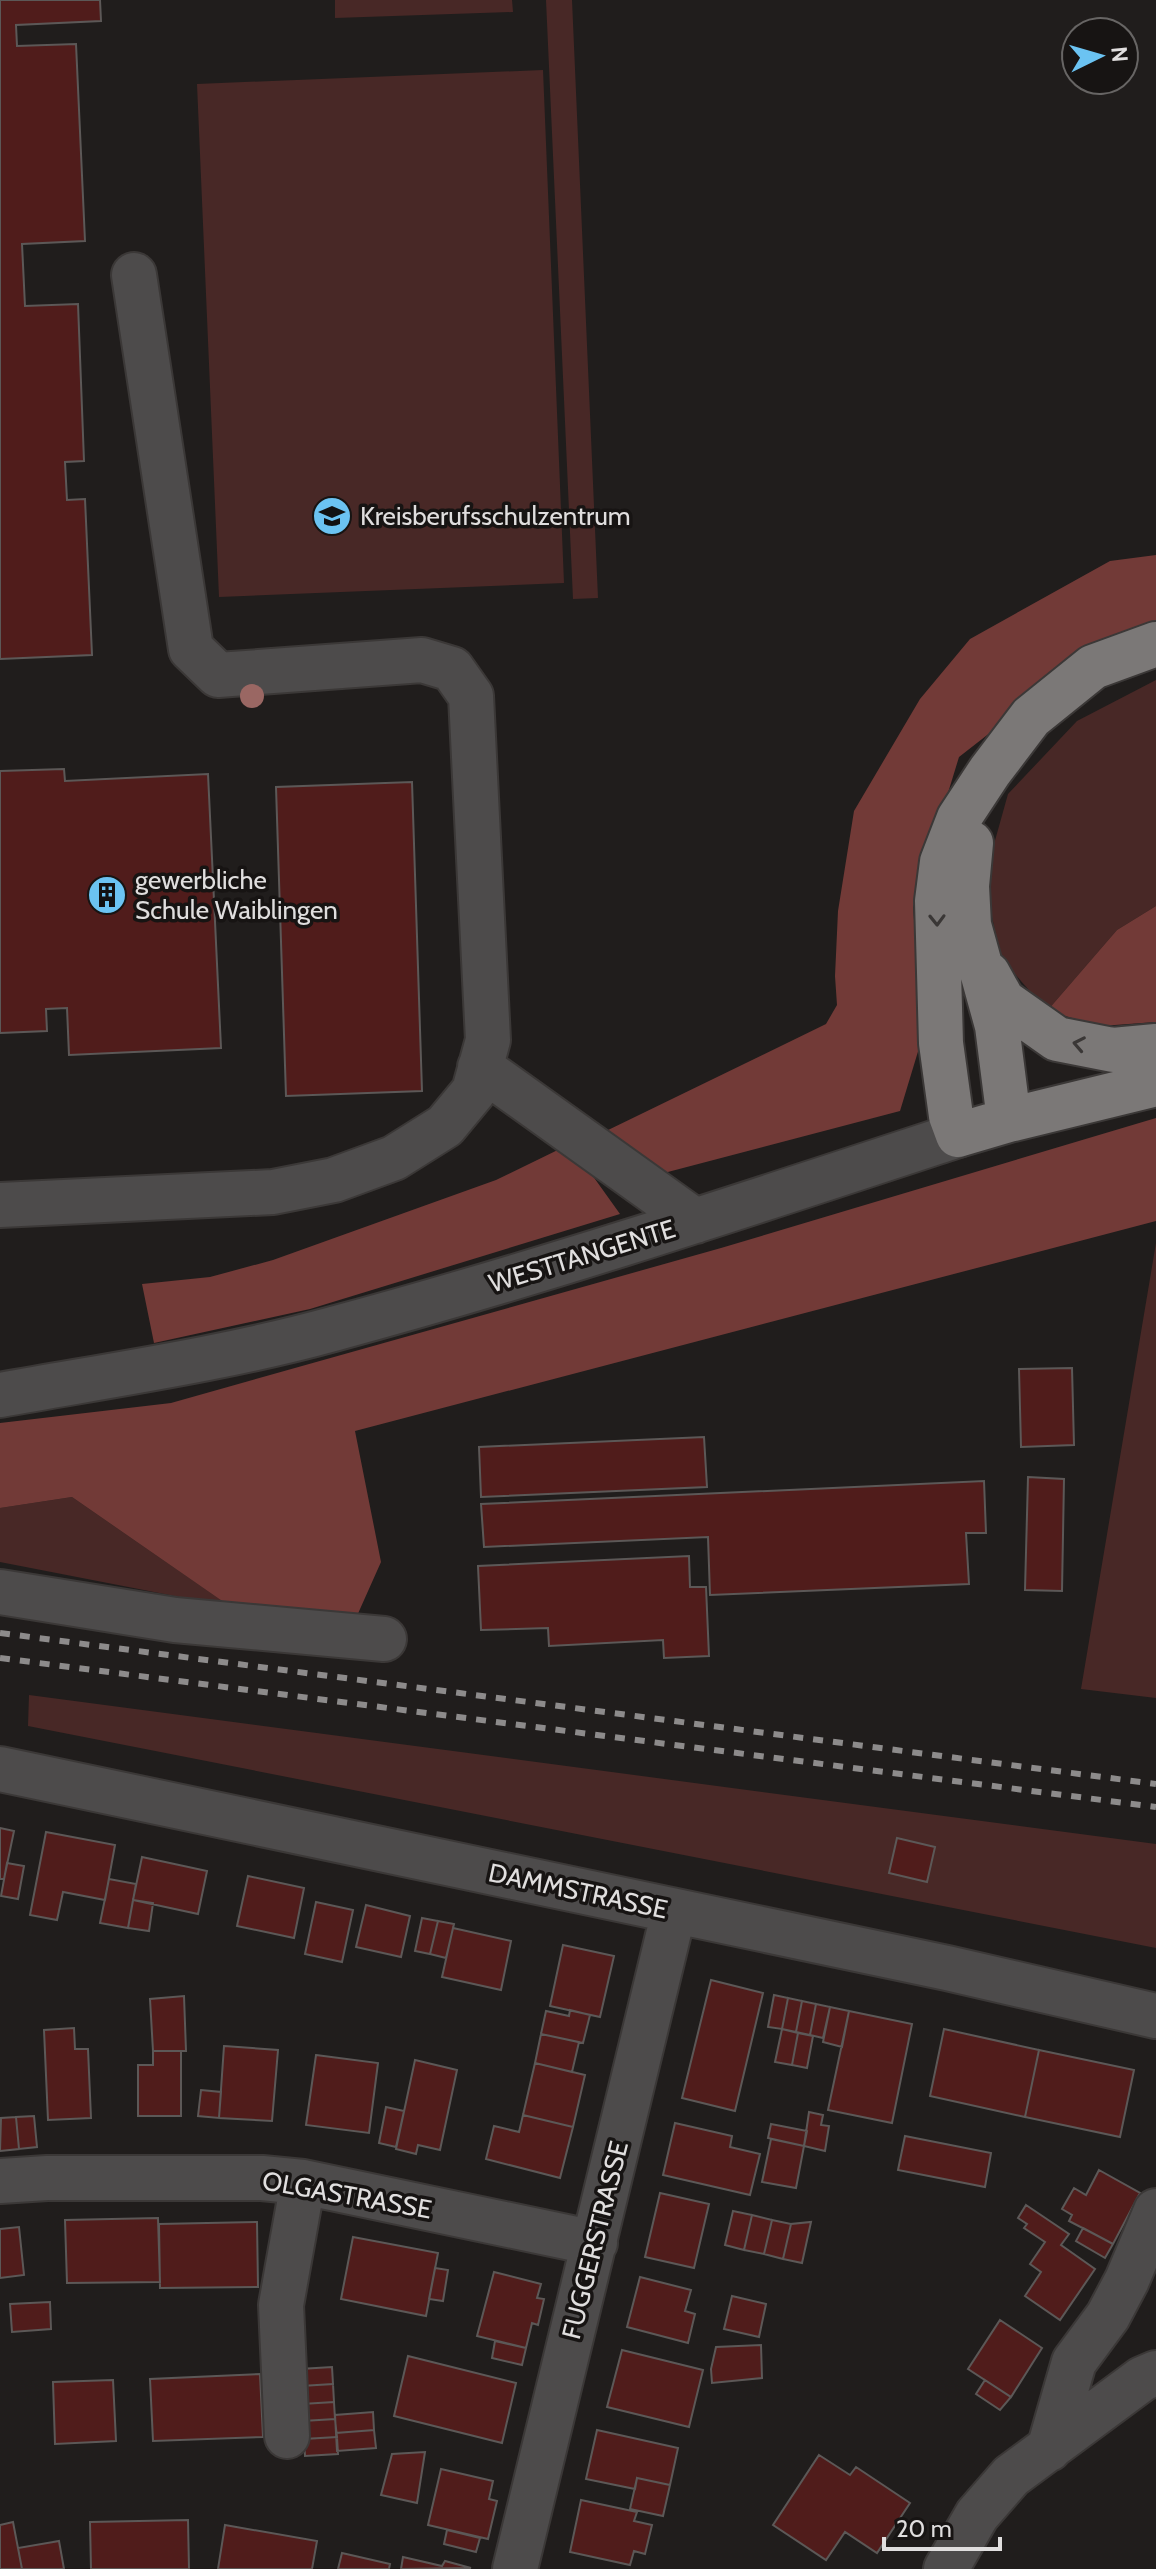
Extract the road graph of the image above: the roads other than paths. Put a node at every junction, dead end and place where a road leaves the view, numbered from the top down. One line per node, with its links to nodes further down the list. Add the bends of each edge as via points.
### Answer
1 (134, 275): 6 (street, via 191,649 218,675 422,660 452,669 471,696 488,1040)
2 (1156, 644): 3 (main road, via 1093,667 1031,717)
3 (990, 771): 4 (main road, via 972,835 967,886); 9 (main road, one-way to 9, via 959,818 942,862 937,901 941,1043)
4 (978, 957): 5 (main road, one-way to 4, via 1113,1050 1057,1039 1003,1001); 8 (main road, via 997,1026)
5 (1156, 1046)
6 (480, 1067): 10 (street, via 474,1091 445,1126 394,1158 334,1180 273,1192); 11 (street)
7 (1156, 1084): 8 (main road, WESTTANGENTE)
8 (1009, 1120): 9 (main road, WESTTANGENTE)
9 (958, 1135): 11 (street, WESTTANGENTE)
10 (0, 1205)
11 (695, 1221): 12 (street, WESTTANGENTE, via 332,1329 233,1353)
12 (0, 1395)
13 (0, 1592): 14 (street, via 175,1620)
14 (384, 1639)
15 (0, 1769): 16 (street, DAMMSTRASSE)
16 (674, 1911): 17 (street, DAMMSTRASSE); 21 (street, FUGGERSTRASSE)
17 (1156, 2016)
18 (0, 2181): 19 (street, OLGASTRASSE)
19 (303, 2182): 21 (street, OLGASTRASSE); 23 (street, via 281,2305)
20 (1156, 2211): 24 (street, via 1108,2316 1074,2362)
21 (595, 2243): 25 (street, FUGGERSTRASSE)
22 (1156, 2373): 24 (street)
23 (287, 2436)
24 (1049, 2449): 26 (street, via 1011,2476 977,2515)
25 (515, 2569)
26 (946, 2569)

